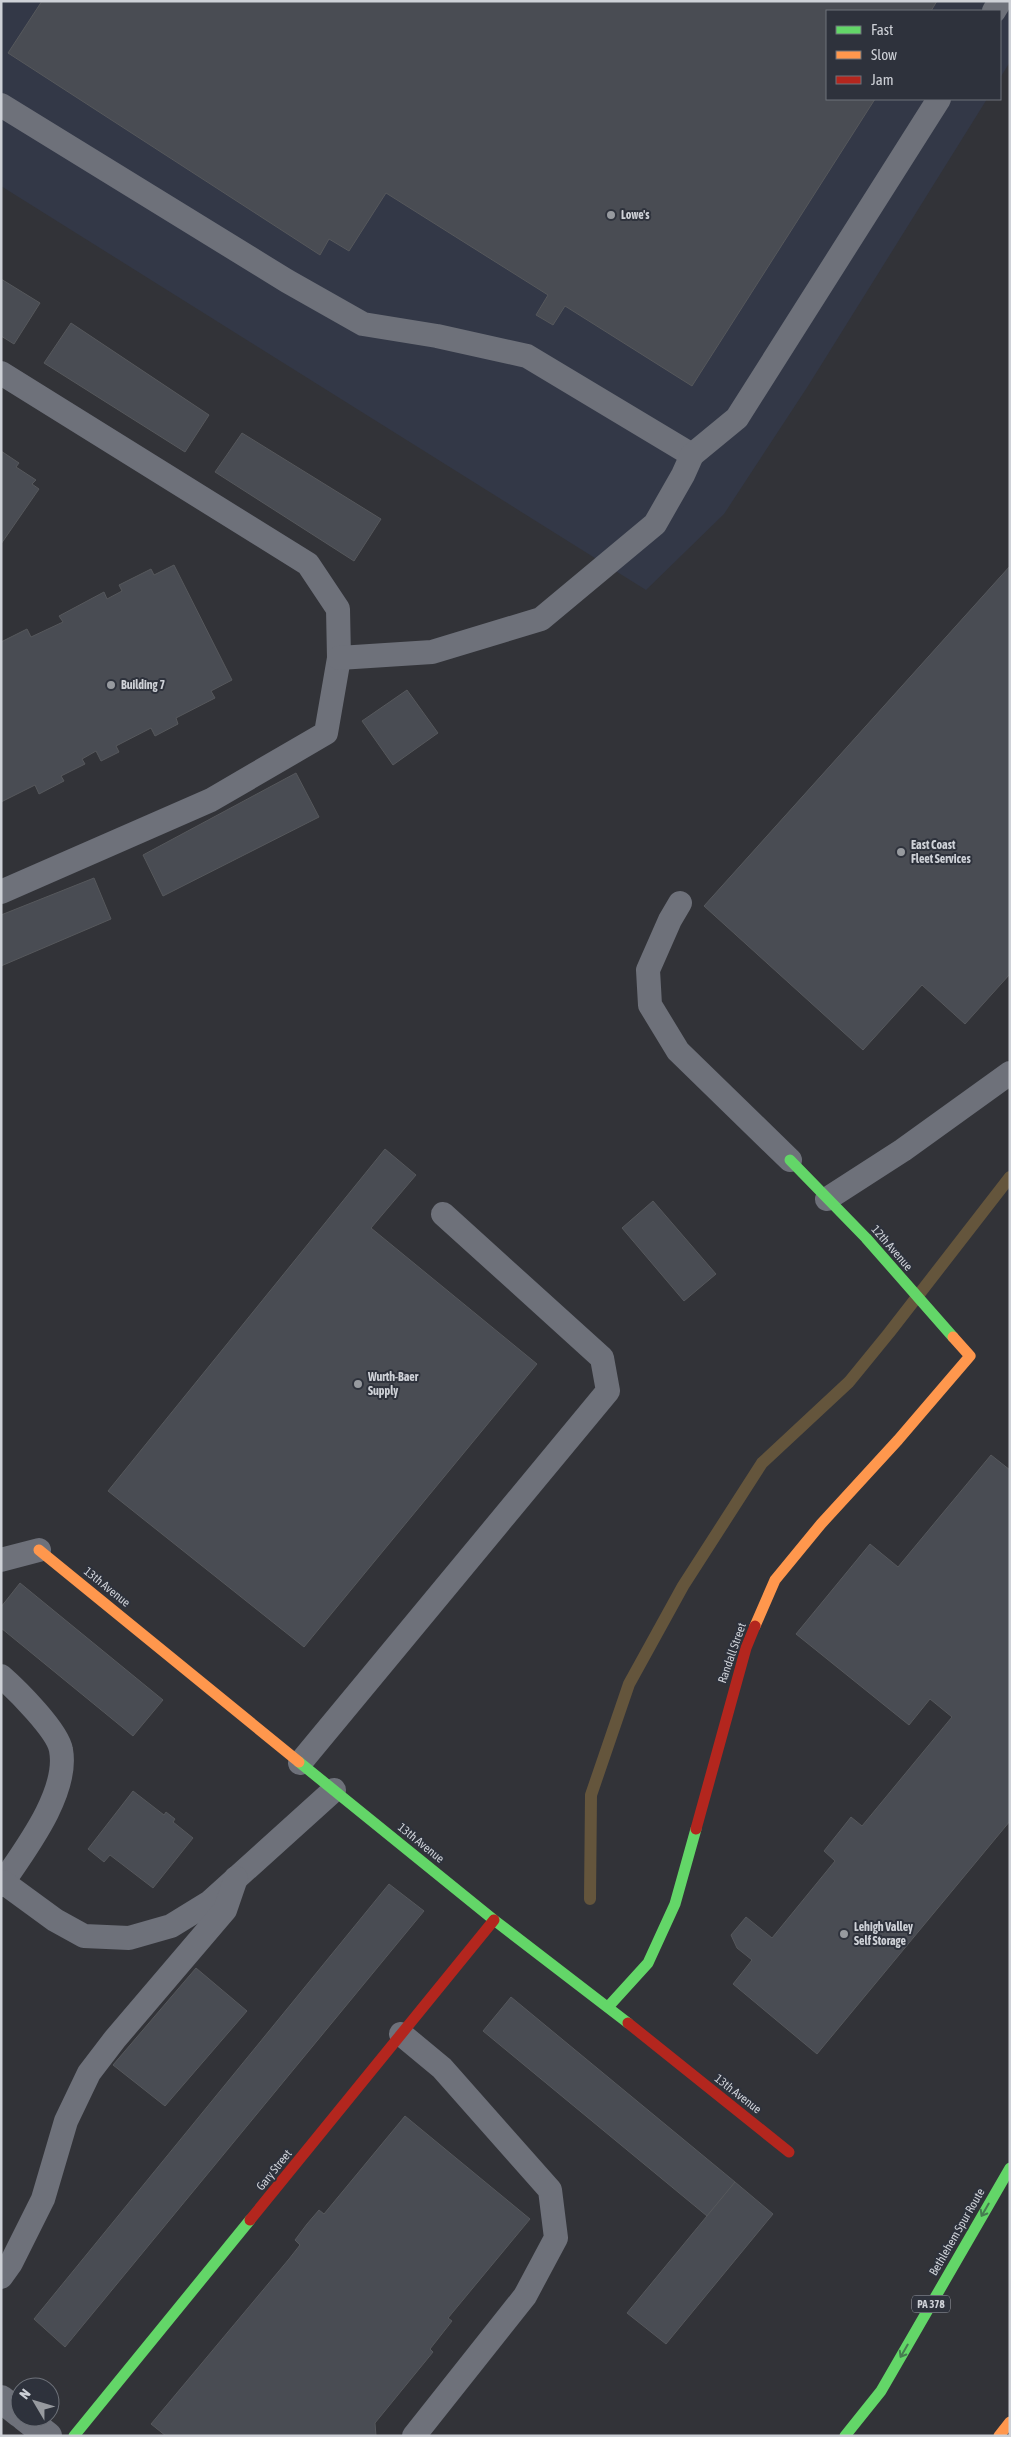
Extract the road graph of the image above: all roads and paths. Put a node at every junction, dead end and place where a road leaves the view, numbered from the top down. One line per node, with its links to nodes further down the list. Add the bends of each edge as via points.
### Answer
1 (938, 100): 4 (lane, via 737,418)
2 (1, 105): 4 (lane, via 286,281 363,324 526,356)
3 (1, 373): 5 (lane, via 308,564 338,609)
4 (692, 455): 5 (lane, via 655,524 540,620 432,652)
5 (339, 658): 6 (lane, via 326,733 211,800)
6 (1, 892)
7 (680, 903): 9 (lane, via 648,970 650,1005 678,1052)
8 (1010, 1073): 10 (lane, via 903,1150)
9 (790, 1160): 10 (main road, 12th Avenue)
10 (827, 1199): 12 (main road, 12th Avenue, via 866,1238)
11 (443, 1214): 16 (lane, via 602,1358 608,1391)
12 (970, 1356): 21 (main road, Randall Street, via 820,1524 775,1580 746,1648 676,1904 648,1963)
13 (39, 1550): 14 (lane); 16 (main road, 13th Avenue)
14 (1, 1560)
15 (1, 1676): 19 (lane, via 43,1720 61,1748 62,1772 32,1840)
16 (300, 1763): 17 (main road, 13th Avenue)
17 (334, 1790): 18 (lane); 20 (main road, 13th Avenue)
18 (236, 1878): 19 (lane, via 210,1902 171,1926 128,1938 84,1936); 25 (lane, via 226,1910 114,2039 89,2073 66,2121 43,2199)
19 (2, 1883)
20 (494, 1920): 21 (main road, 13th Avenue); 22 (main road, Gary Street)
21 (608, 2007): 23 (main road, 13th Avenue)
22 (401, 2034): 29 (main road, Gary Street); 30 (lane, via 442,2068 550,2190 556,2238 525,2296)
23 (789, 2152)
24 (1010, 2168): 31 (main road, Bethlehem Spur Route / PA 378, one-way to 31, via 881,2391)
25 (1, 2278)
26 (1010, 2422): 32 (main road)
27 (37, 2427): 28 (street)
28 (48, 2436)
29 (74, 2436)
30 (414, 2436)
31 (845, 2436)
32 (999, 2436)

